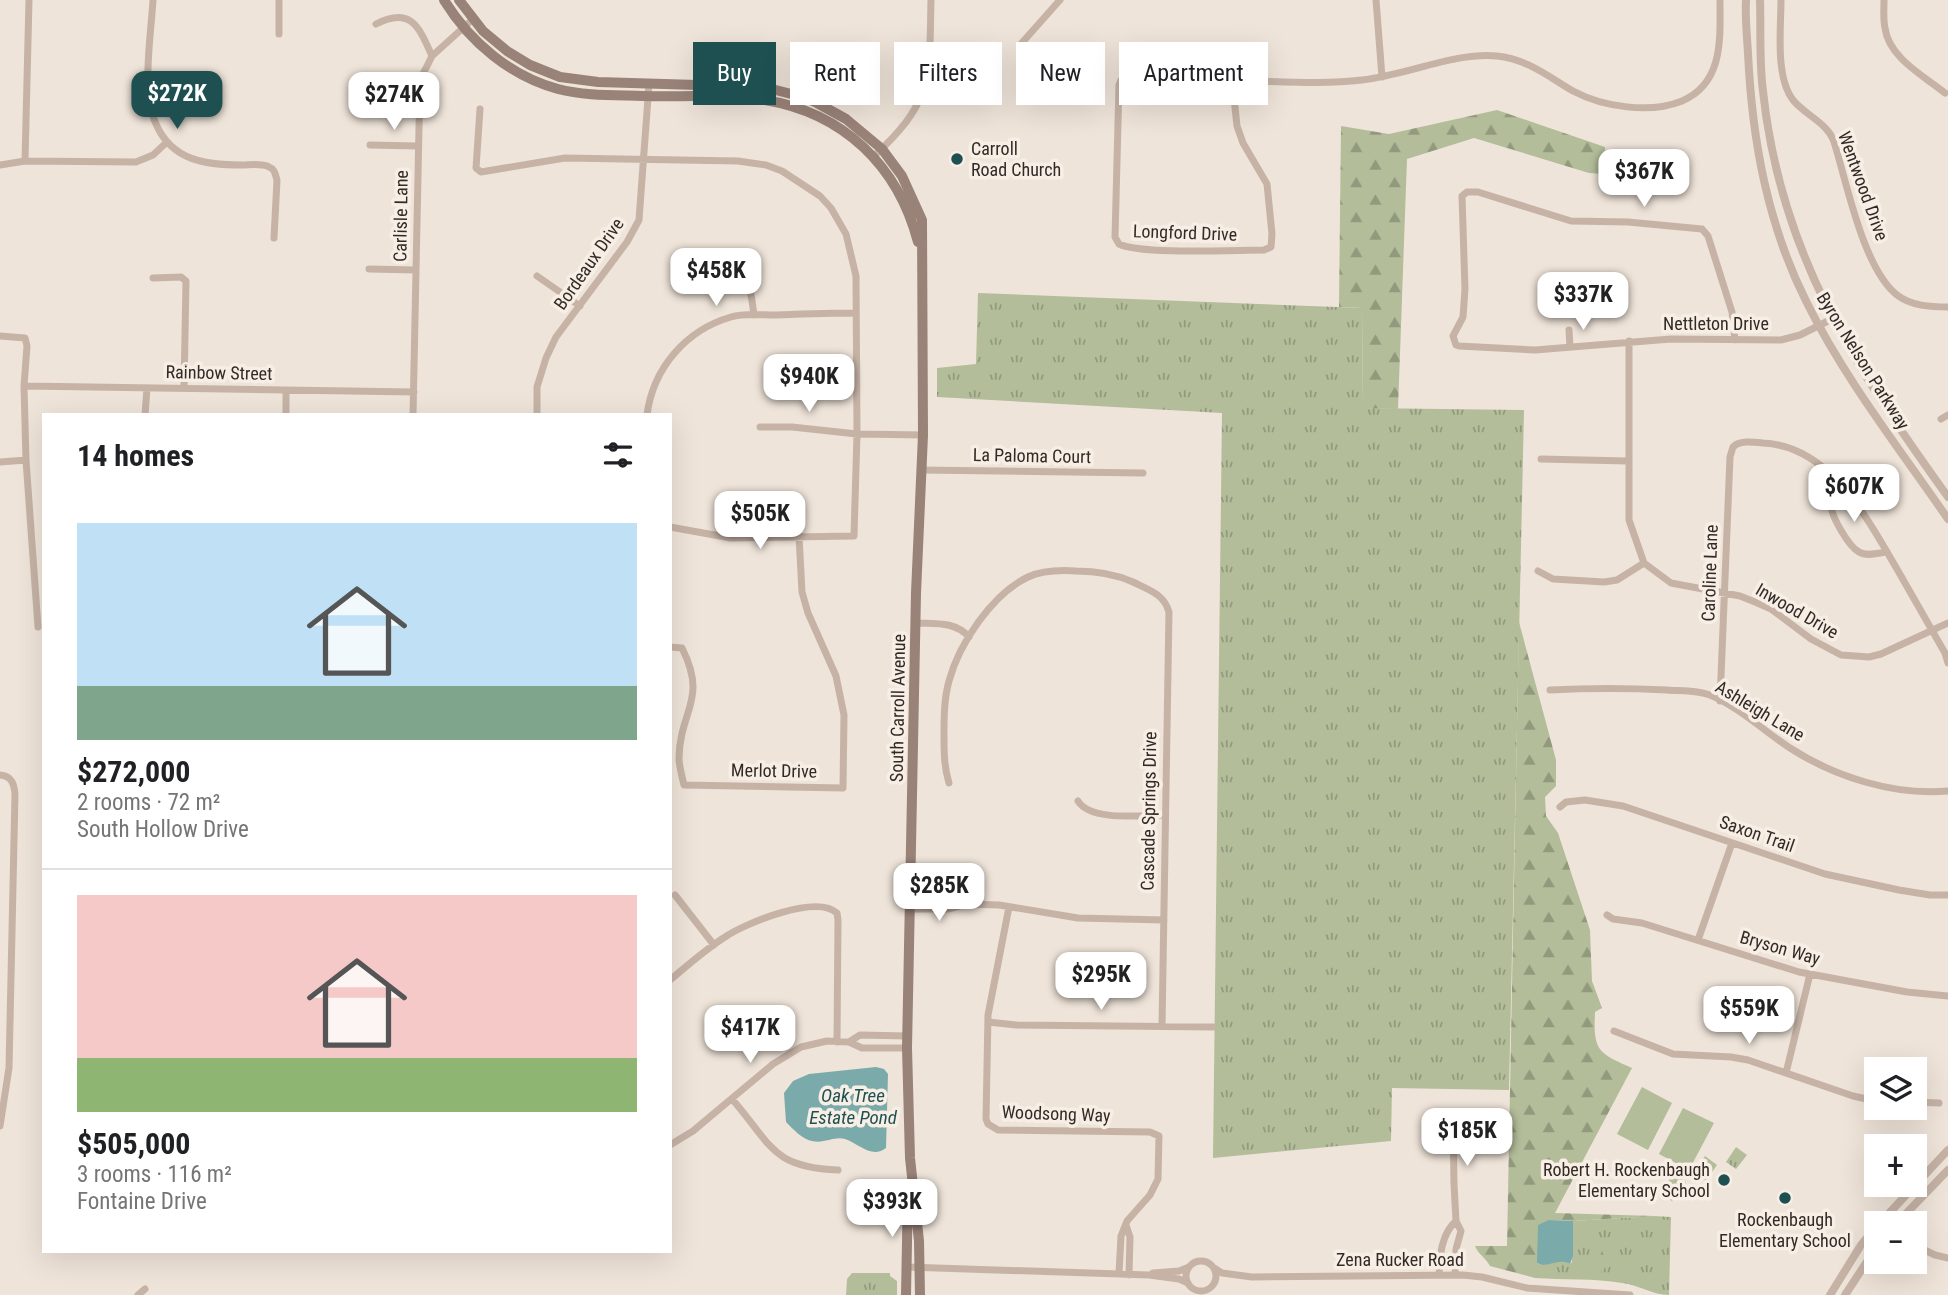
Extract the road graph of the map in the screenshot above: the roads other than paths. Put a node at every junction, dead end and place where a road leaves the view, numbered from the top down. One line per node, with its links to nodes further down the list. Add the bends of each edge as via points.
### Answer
1 (29, 0): 32 (street)
2 (153, 0): 27 (street, via 148,93 155,123)
3 (279, 0): 17 (street)
4 (444, 0): 16 (main road, South Carroll Avenue)
5 (459, 0): 14 (main road, South Carroll Avenue)
6 (931, 0): 30 (street, via 927,85 910,118)
7 (1060, 0): 18 (street)
8 (1376, 0): 20 (street)
9 (1720, 0): 20 (street, Longford Drive, via 1716,68 1702,88 1669,105 1601,102 1524,62 1497,56 1460,58)
10 (1746, 0): 45 (street, Byron Nelson Parkway, via 1757,153 1772,215)
11 (1760, 0): 44 (street, Byron Nelson Parkway, via 1762,88 1776,174 1803,257)
12 (1781, 0): 41 (street, Wentwood Drive, via 1781,53 1788,91 1833,139 1859,229 1884,279 1897,295 1912,303)
13 (1884, 0): 24 (street, via 1888,41)
14 (473, 19): 16 (street, Carlisle Lane); 23 (main road, South Carroll Avenue, via 517,57 560,77)
15 (376, 24): 19 (street, via 407,18 422,33)
16 (463, 27): 19 (street, Carlisle Lane); 25 (main road, South Carroll Avenue, via 510,68 557,89)
17 (279, 34)
18 (1023, 42)
19 (432, 56): 29 (street, Carlisle Lane, via 420,80)
20 (1382, 78): 22 (street, Longford Drive)
21 (1232, 80): 21 (street, Longford Drive, via 1121,80 1115,237 1119,244 1131,248 1271,247 1267,184 1237,126)
22 (1268, 81)
23 (649, 84): 25 (street, Bordeaux Drive); 30 (main road, South Carroll Avenue, via 754,87 803,97 840,115)
24 (1945, 93)
25 (649, 96): 30 (main road, South Carroll Avenue, via 782,104 812,114); 31 (street, Bordeaux Drive)
26 (480, 109): 31 (street, via 476,168 481,172 565,158)
27 (167, 142): 32 (street, via 136,162); 34 (street, via 197,162 271,167 276,180)
28 (370, 145): 29 (street)
29 (417, 146): 37 (street, Carlisle Lane)
30 (878, 152): 63 (main road, South Carroll Avenue, via 912,219 923,260)
31 (645, 159): 40 (street, Bordeaux Drive, via 639,220); 42 (street, via 766,165 809,187 831,208 846,234 856,276)
32 (25, 161): 33 (street)
33 (0, 165)
34 (274, 238)
35 (369, 269): 37 (street)
36 (732, 269): 43 (street, via 748,283)
37 (416, 270): 55 (street, Carlisle Lane)
38 (537, 276): 40 (street)
39 (153, 278): 53 (street, via 181,277 186,281)
40 (580, 306): 59 (street, Bordeaux Drive, via 546,358 537,387)
41 (1948, 306)
42 (856, 313): 43 (street); 62 (street)
43 (754, 315): 60 (street, via 719,322 682,345 662,370)
44 (1832, 319): 45 (street, Nettleton Drive); 71 (street, Byron Nelson Parkway)
45 (1819, 326): 48 (street, Nettleton Drive, via 1792,338); 72 (street, Byron Nelson Parkway)
46 (1569, 330): 50 (street)
47 (0, 336): 51 (street, via 24,338)
48 (1735, 340): 49 (street, Nettleton Drive); 50 (street, Nettleton Drive, via 1732,312 1702,229 1571,221 1467,192 1463,195 1463,317 1453,337 1456,345 1502,350)
49 (1629, 341): 50 (street, Nettleton Drive); 66 (street)
50 (1570, 347)
51 (24, 386): 52 (street, Rainbow Street); 65 (street)
52 (147, 388): 53 (street, Rainbow Street); 56 (street)
53 (184, 388): 54 (street, Rainbow Street)
54 (286, 390): 55 (street, Rainbow Street); 57 (street)
55 (414, 391): 58 (street, Carlisle Lane)
56 (145, 413)
57 (286, 413)
58 (413, 413)
59 (537, 413)
60 (648, 413)
61 (760, 427): 62 (street)
62 (856, 433): 63 (street); 74 (street, via 854,536)
63 (923, 435): 68 (main road, South Carroll Avenue)
64 (1541, 459): 66 (street)
65 (26, 460): 67 (street); 81 (street)
66 (1628, 461): 76 (street, via 1629,520)
67 (0, 462)
68 (921, 470): 69 (street, La Paloma Court); 79 (main road, South Carroll Avenue)
69 (1143, 473)
70 (1840, 484): 75 (street); 75 (street, via 1831,507 1847,539 1860,554); 78 (street, Caroline Lane, via 1818,464 1785,446 1741,442 1733,447)
71 (1948, 497)
72 (1948, 519)
73 (672, 527): 74 (street, via 731,538)
74 (799, 536): 84 (street, Merlot Drive, via 802,592 836,676 844,715 843,788 684,785 679,758 694,676 682,648)
75 (1887, 552): 82 (street)
76 (1644, 563): 77 (street, via 1618,580 1604,582 1553,579); 78 (street, Inwood Drive, via 1671,583)
77 (1538, 570)
78 (1725, 594): 82 (street, Inwood Drive, via 1771,609 1841,655 1881,654); 87 (street, Caroline Lane)
79 (915, 623): 83 (street, via 953,625); 97 (main road, South Carroll Avenue)
80 (1948, 623): 82 (street, Inwood Drive)
81 (38, 627)
82 (1933, 630): 85 (street)
83 (970, 636): 89 (street, via 954,666 946,698 944,769); 93 (street, Cascade Springs Drive, via 1012,586 1039,573 1096,571 1119,576 1162,598 1169,612)
84 (672, 647)
85 (1948, 663)
86 (1550, 690): 87 (street, Ashleigh Lane, via 1693,692)
87 (1720, 701): 90 (street, Ashleigh Lane, via 1825,767 1873,784 1930,793)
88 (0, 775): 120 (street, via 12,780 15,796 11,1030)
89 (949, 783)
90 (1948, 791)
91 (1079, 801): 93 (street, via 1100,814)
92 (1560, 807): 94 (street, Saxon Trail, via 1585,800 1623,806)
93 (1165, 816): 100 (street, Cascade Springs Drive)
94 (1732, 843): 96 (street, Saxon Trail, via 1825,874 1907,892); 101 (street)
95 (675, 895): 102 (street)
96 (1948, 895)
97 (910, 903): 98 (street, via 948,909 964,904); 110 (main road, South Carroll Avenue)
98 (1009, 907): 100 (street, via 1078,918); 106 (street, Woodsong Way)
99 (1607, 915): 101 (street, Bryson Way)
100 (1164, 920): 107 (street, Cascade Springs Drive)
101 (1698, 940): 103 (street, Bryson Way)
102 (713, 945): 104 (street); 111 (street, via 755,921 784,912 834,910 838,920)
103 (1810, 974): 105 (street, Bryson Way); 114 (street)
104 (672, 978)
105 (1948, 996)
106 (988, 1022): 107 (street); 129 (street, Woodsong Way, via 986,1112 992,1128 1150,1132 1159,1136 1156,1185)
107 (1162, 1026): 108 (street)
108 (1213, 1027)
109 (1614, 1031): 114 (street, via 1673,1054 1731,1057)
110 (908, 1036): 112 (street, via 860,1035); 113 (main road, South Carroll Avenue)
111 (837, 1042): 112 (street); 116 (street, via 801,1047 773,1064)
112 (849, 1042): 113 (street, via 862,1048)
113 (907, 1048): 123 (main road, South Carroll Avenue)
114 (1786, 1073): 115 (street)
115 (1864, 1099)
116 (732, 1100): 121 (street); 124 (street, via 787,1161 806,1168)
117 (1927, 1102): 118 (street)
118 (1939, 1102)
119 (1453, 1116): 128 (street)
120 (0, 1126)
121 (672, 1144)
122 (1948, 1150): 126 (street)
123 (910, 1158): 137 (main road, South Carroll Avenue); 138 (main road, South Carroll Avenue)
124 (838, 1170)
125 (1948, 1170): 127 (street)
126 (1893, 1211)
127 (1908, 1211)
128 (1456, 1221): 131 (street); 132 (street, via 1461,1231)
129 (1126, 1225): 140 (street, Woodsong Way); 141 (street)
130 (1864, 1241): 149 (street)
131 (1443, 1243): 132 (street); 143 (street)
132 (1456, 1249): 144 (street)
133 (1927, 1251): 134 (street)
134 (1948, 1258)
135 (1190, 1266): 139 (street, via 1203,1262); 142 (street); 147 (street, via 1187,1272)
136 (1864, 1266): 154 (street)
137 (907, 1267): 138 (street); 151 (main road, South Carroll Avenue)
138 (919, 1268): 140 (street); 152 (main road, South Carroll Avenue)
139 (1214, 1268): 145 (street, Zena Rucker Road); 148 (street)
140 (1119, 1274): 141 (street)
141 (1129, 1275): 142 (street)
142 (1149, 1275): 147 (street, via 1179,1279)
143 (1439, 1275): 144 (street, Zena Rucker Road); 145 (street, Zena Rucker Road)
144 (1455, 1275): 153 (street, Zena Rucker Road, via 1527,1288)
145 (1252, 1276): 148 (street, Zena Rucker Road, via 1228,1279)
146 (145, 1289): 150 (street)
147 (1192, 1289): 148 (street)
148 (1210, 1289)
149 (1834, 1294)
150 (138, 1295)
151 (906, 1295)
152 (920, 1295)
153 (1630, 1295)
154 (1845, 1295)

